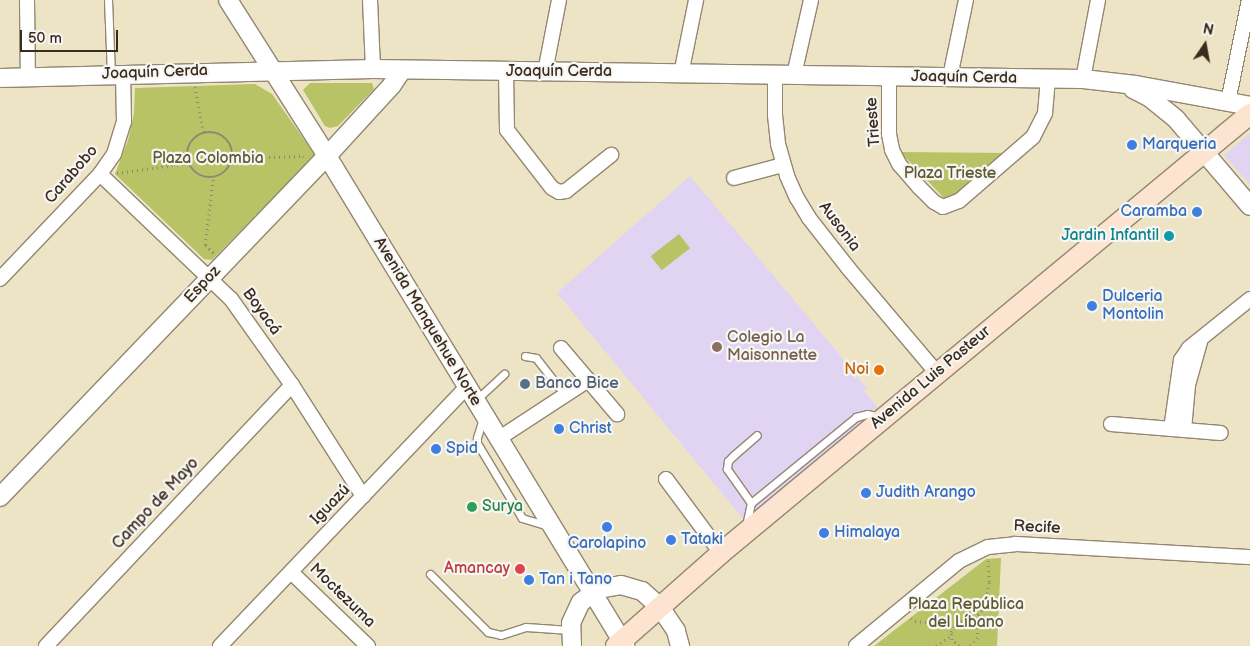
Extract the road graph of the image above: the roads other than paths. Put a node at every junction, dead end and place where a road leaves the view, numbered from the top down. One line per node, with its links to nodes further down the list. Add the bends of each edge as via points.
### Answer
1 (27, 0): 20 (street)
2 (108, 0): 16 (lane)
3 (228, 0): 12 (street, Avenida Manquehue Norte)
4 (370, 0): 11 (street)
5 (559, 0): 15 (street)
6 (696, 0): 17 (street)
7 (811, 0): 19 (street)
8 (966, 0): 23 (street)
9 (1098, 0): 25 (street)
10 (1249, 0): 27 (street)
11 (373, 69): 12 (street, Joaquín Cerda); 13 (street, Joaquín Cerda)
12 (272, 70): 16 (street, Joaquín Cerda); 32 (street, Avenida Manquehue Norte)
13 (402, 70): 14 (street, Joaquín Cerda); 32 (street, Espoz)
14 (506, 72): 15 (street, Joaquín Cerda); 31 (street, via 507,130 552,188 560,192 566,190)
15 (545, 72): 17 (street, Joaquín Cerda)
16 (117, 74): 20 (street, Joaquín Cerda); 34 (street, Carabobo, via 124,112 122,133 114,154)
17 (681, 74): 18 (street, Joaquín Cerda)
18 (774, 75): 19 (street, Joaquín Cerda); 33 (street, Ausonia, via 775,125)
19 (794, 75): 21 (street, Joaquín Cerda)
20 (28, 77): 22 (street, Joaquín Cerda)
21 (889, 77): 23 (street, Joaquín Cerda); 24 (street, Trieste, via 892,150 899,164 919,187 943,207 959,202 1033,137 1045,113)
22 (0, 78)
23 (950, 78): 24 (street, Joaquín Cerda)
24 (1048, 79): 25 (street, Joaquín Cerda)
25 (1082, 80): 26 (street, Joaquín Cerda)
26 (1119, 83): 27 (street, Joaquín Cerda); 30 (street, Joaquín Cerda, via 1149,97 1168,111)
27 (1228, 102): 28 (street, Joaquín Cerda)
28 (1250, 106)
29 (1250, 114): 30 (main road, Avenida Luis Pasteur)
30 (1204, 152): 36 (street, Joaquín Cerda); 42 (main road, Avenida Luis Pasteur)
31 (611, 155)
32 (327, 156): 37 (street, Espoz); 47 (street, Avenida Manquehue Norte)
33 (783, 164): 35 (street); 42 (street, Ausonia, via 791,187 809,218)
34 (100, 174): 37 (street, Boyacá); 38 (street, Carabobo)
35 (734, 178)
36 (1250, 206)
37 (210, 278): 45 (street, Boyacá, via 231,299); 57 (street, Espoz)
38 (0, 279)
39 (1250, 299): 51 (street, via 1201,339 1194,356)
40 (562, 348): 44 (street)
41 (525, 356): 46 (lane, via 536,358)
42 (937, 373): 49 (main road, Avenida Luis Pasteur)
43 (504, 374): 47 (lane)
44 (588, 380): 48 (street); 54 (street)
45 (292, 385): 56 (street, Boyacá); 69 (street, Campo de Mayo)
46 (559, 387)
47 (475, 401): 54 (street, Avenida Manquehue Norte); 56 (street, Iguazú); 59 (lane, via 476,441 522,518)
48 (617, 414)
49 (884, 417): 58 (lane, via 867,414 856,417); 60 (main road, Avenida Luis Pasteur)
50 (1111, 424): 51 (street)
51 (1178, 429): 52 (street)
52 (1221, 433)
53 (758, 435): 58 (lane, via 734,455 727,468)
54 (498, 440): 59 (street, Avenida Manquehue Norte)
55 (666, 479): 61 (street)
56 (363, 496): 63 (street, Iguazú)
57 (0, 497)
58 (751, 503): 60 (lane)
59 (552, 527): 65 (street, Avenida Manquehue Norte)
60 (744, 534): 61 (main road, Avenida Luis Pasteur)
61 (721, 552): 66 (main road, Avenida Luis Pasteur)
62 (1250, 557): 73 (street, Recife, via 1015,544 988,547 959,561)
63 (291, 572): 70 (street, Iguazú); 71 (street, Moctezuma)
64 (430, 574): 67 (lane, via 488,632 501,635 526,627)
65 (592, 592): 66 (street, via 613,585 629,586 648,595); 67 (street, via 576,609); 68 (street, Avenida Manquehue Norte)
66 (660, 606): 68 (main road, Avenida Luis Pasteur); 72 (street, via 676,631)
67 (571, 638)
68 (621, 644)
69 (46, 646)
70 (220, 646)
71 (368, 646)
72 (680, 646)
73 (856, 646)

